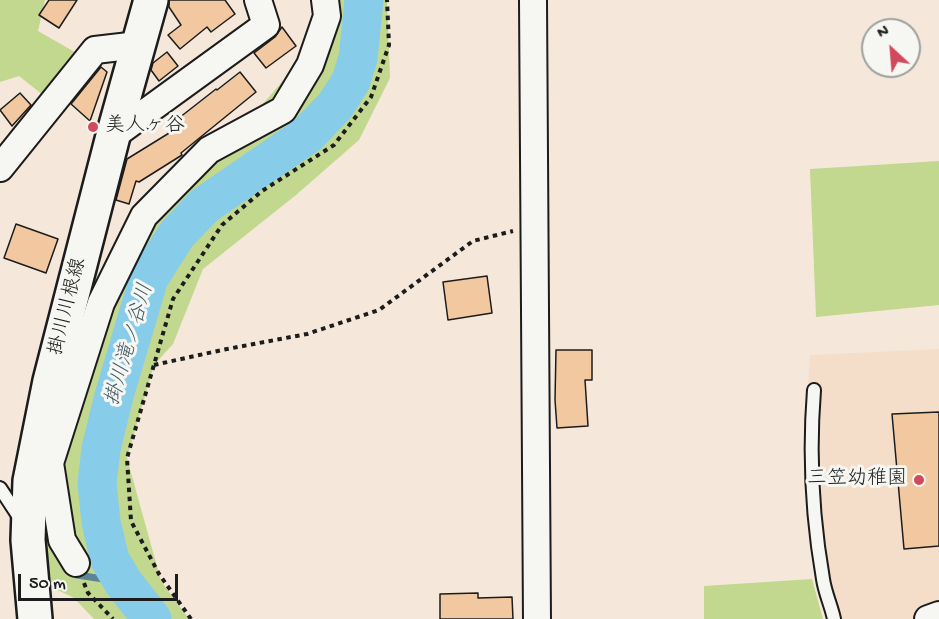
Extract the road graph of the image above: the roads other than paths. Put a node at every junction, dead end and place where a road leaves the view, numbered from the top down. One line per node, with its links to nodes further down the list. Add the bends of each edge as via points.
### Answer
1 (151, 0): 5 (main road, 掛川川根線)
2 (258, 0): 6 (street, via 266,25)
3 (325, 0): 11 (street, via 327,16 310,65 283,110 209,150 144,216 101,303 50,463 62,540)
4 (533, 0): 14 (street)
5 (138, 45): 6 (main road, 掛川川根線); 7 (street, via 95,50)
6 (112, 136): 10 (main road, 掛川川根線, via 50,381 30,481)
7 (0, 168)
8 (814, 390): 15 (lane, via 811,439 815,522 823,582)
9 (0, 488): 10 (lane)
10 (29, 547): 13 (main road, 掛川川根線)
11 (80, 573)
12 (939, 615): 16 (street)
13 (35, 619)
14 (537, 619)
15 (834, 619)
16 (928, 619)

